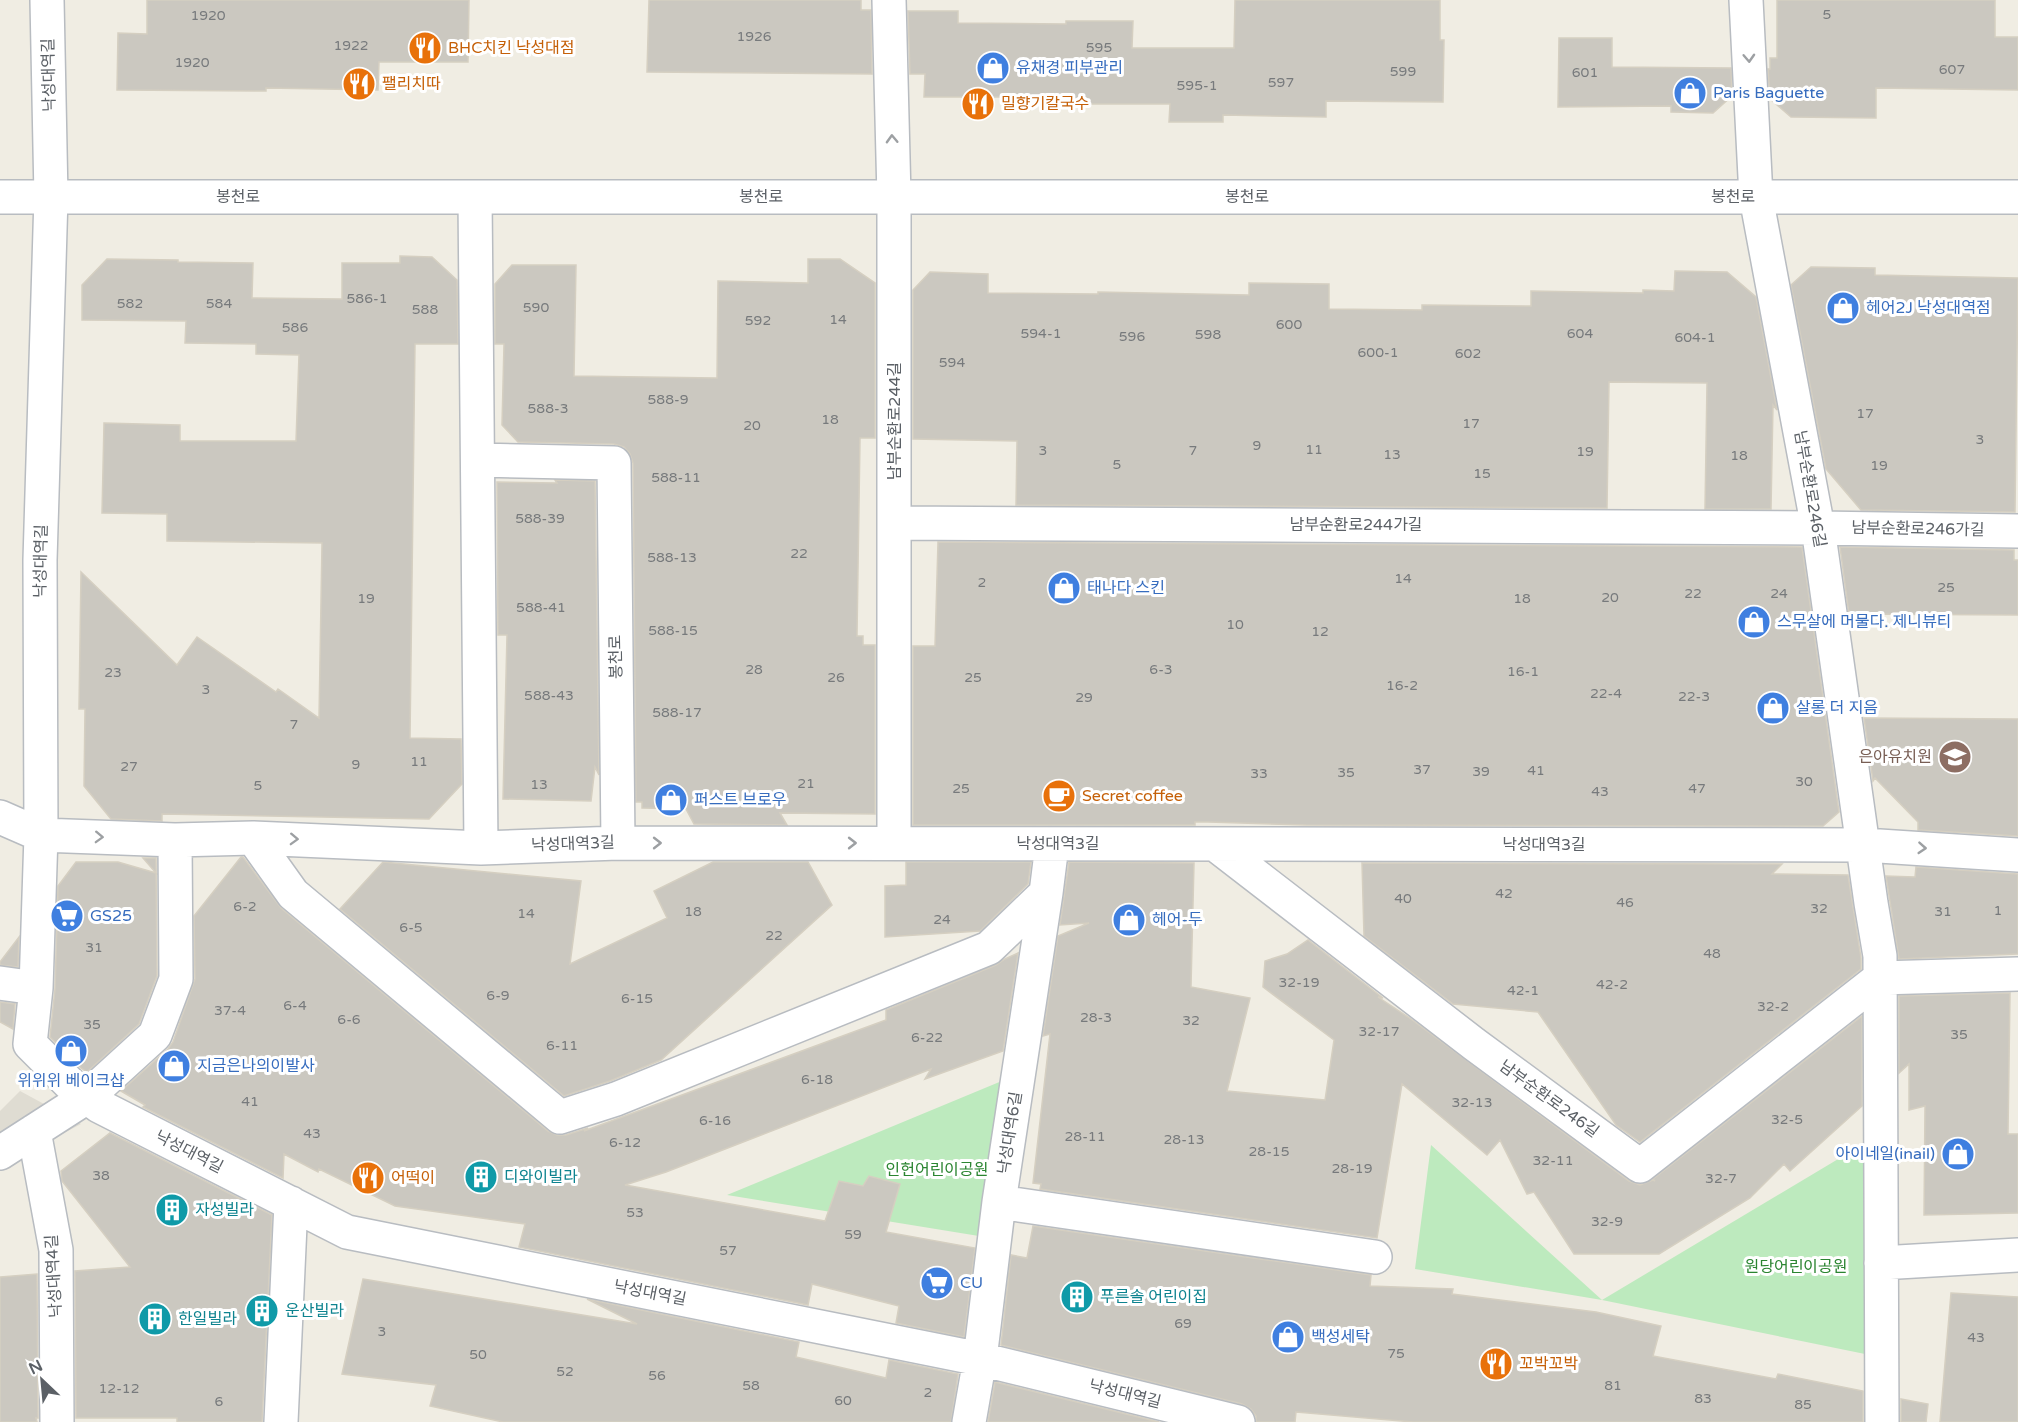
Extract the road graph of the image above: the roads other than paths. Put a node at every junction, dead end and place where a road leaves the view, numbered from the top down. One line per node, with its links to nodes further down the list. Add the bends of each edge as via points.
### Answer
1 (48, 0): 5 (street, 낙성대역길)
2 (889, 0): 7 (street, 남부순환로244길, one-way to 2)
3 (1746, 0): 8 (street, 남부순환로246길, one-way to 8)
4 (0, 197): 5 (street, 봉천로)
5 (51, 197): 6 (street, 봉천로); 15 (street, 낙성대역길, via 40,560)
6 (476, 197): 7 (street, 봉천로); 10 (street)
7 (894, 197): 8 (street, 봉천로); 11 (street, 남부순환로244길)
8 (1756, 197): 9 (street, 봉천로); 12 (street, 남부순환로246길)
9 (2018, 197)
10 (478, 460): 18 (street, 봉천로, via 614,463); 23 (street)
11 (895, 523): 12 (street, 남부순환로244가길); 19 (street, 남부순환로244길)
12 (1818, 528): 13 (street, 남부순환로246가길); 22 (street, 남부순환로246길)
13 (2018, 531)
14 (0, 818): 15 (street)
15 (41, 835): 17 (street, 낙성대역3길, one-way to 17); 29 (street, 낙성대역길)
16 (254, 838): 17 (street, 낙성대역3길); 23 (street, 낙성대역3길, one-way to 23); 25 (street, via 293,894 560,1117 616,1099 989,948)
17 (175, 840): 30 (street, via 176,979 155,1035)
18 (618, 843): 19 (street, 낙성대역3길, one-way to 19); 23 (street, 낙성대역3길)
19 (894, 843): 20 (street, 낙성대역3길)
20 (1052, 845): 21 (street, 낙성대역3길); 25 (street, 낙성대역6길)
21 (1216, 845): 22 (street, 낙성대역3길); 27 (street, 남부순환로246길, via 1640,1166)
22 (1864, 845): 24 (street, 낙성대역3길, one-way to 24); 27 (street, 남부순환로246길)
23 (481, 848)
24 (2018, 855)
25 (1046, 893): 33 (street, 낙성대역6길)
26 (2018, 974): 27 (street)
27 (1880, 978): 37 (street, 남부순환로246길)
28 (0, 983): 29 (street)
29 (36, 988): 30 (street, 낙성대역길, via 30,1044)
30 (87, 1097): 31 (street); 34 (street, 낙성대역길)
31 (34, 1131): 32 (street); 39 (street, 낙성대역4길, via 56,1250)
32 (0, 1153)
33 (999, 1202): 36 (street); 38 (street, 낙성대역6길)
34 (291, 1203): 38 (street, 낙성대역길, via 347,1232); 40 (street)
35 (2018, 1255): 37 (street)
36 (1375, 1257)
37 (1881, 1263): 43 (street, 남부순환로246길)
38 (980, 1359): 41 (street, 낙성대역6길); 42 (street, 낙성대역길)
39 (57, 1422)
40 (281, 1422)
41 (969, 1422)
42 (1238, 1422)
43 (1882, 1422)

